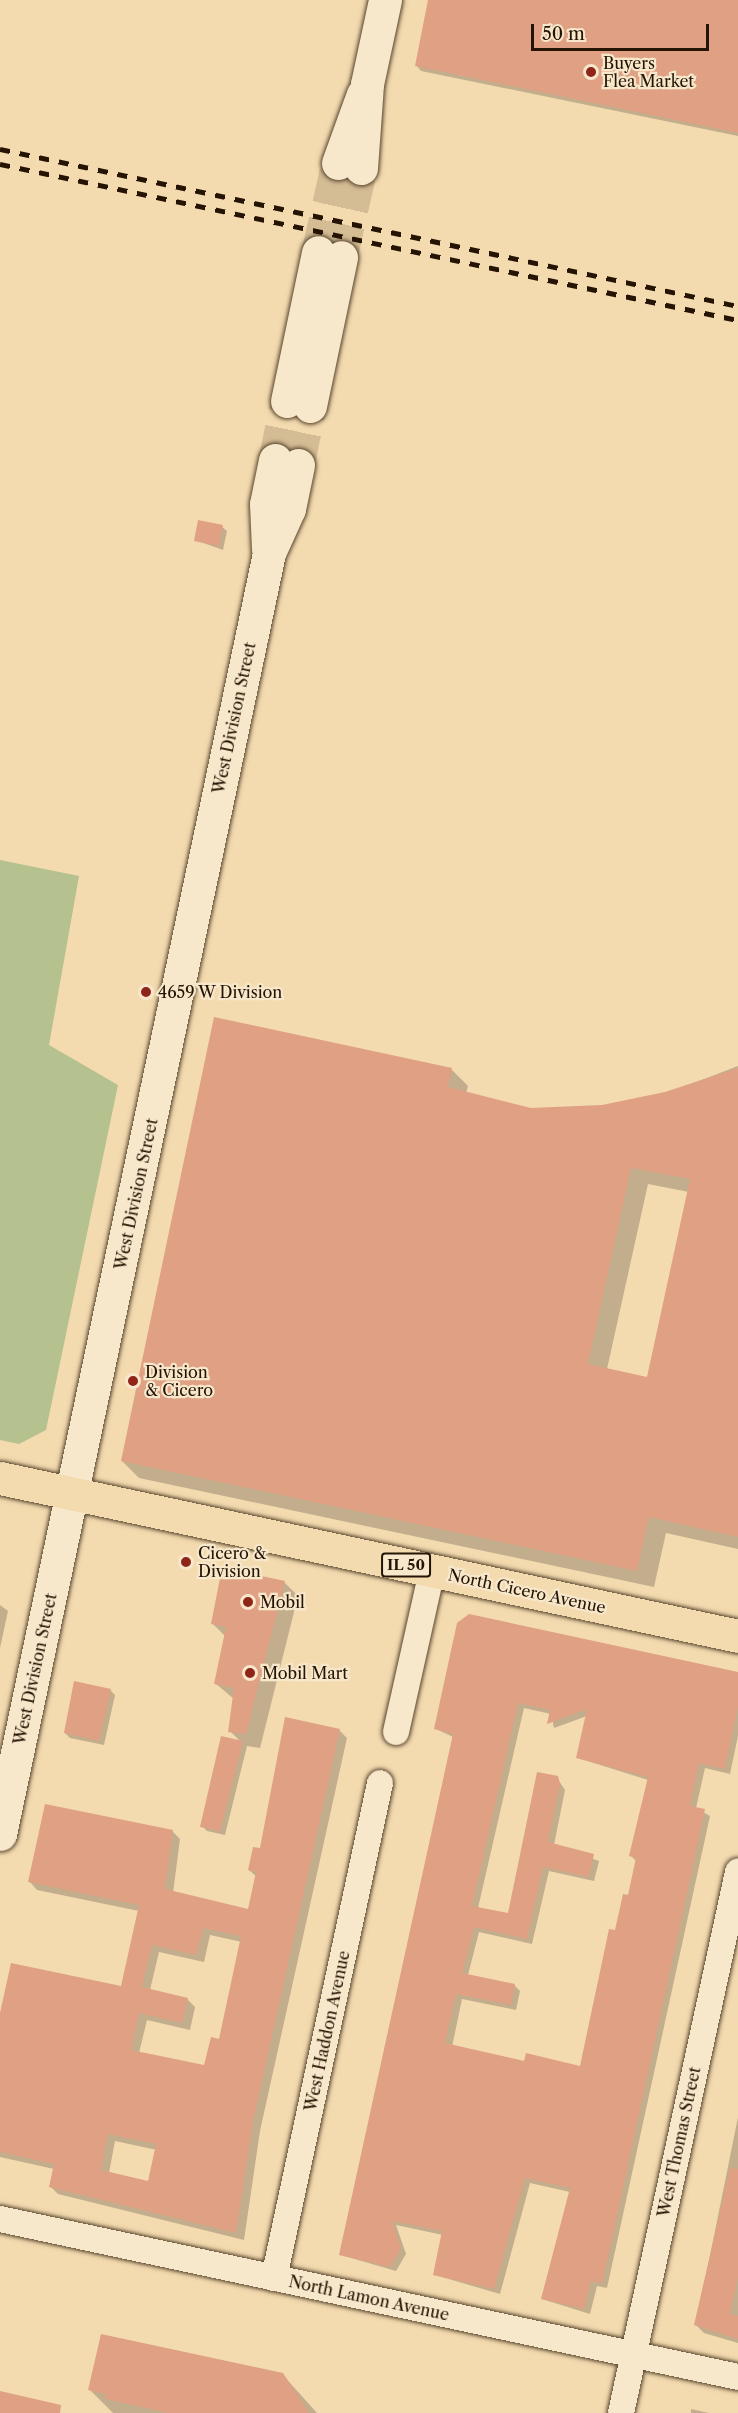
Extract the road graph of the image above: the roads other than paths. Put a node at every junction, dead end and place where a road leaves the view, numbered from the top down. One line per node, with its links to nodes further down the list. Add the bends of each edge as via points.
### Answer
1 (385, 0): 2 (main road)
2 (349, 166)
3 (330, 255): 4 (main road)
4 (299, 404)
5 (287, 463): 7 (main road, West Division Street, via 289,509 269,553)
6 (0, 1478): 7 (main road, North Cicero Avenue / IL 50)
7 (74, 1494): 8 (main road, North Cicero Avenue / IL 50); 12 (main road, West Division Street)
8 (432, 1570): 9 (main road, North Cicero Avenue / IL 50); 10 (street)
9 (738, 1636)
10 (396, 1732)
11 (380, 1783): 15 (street, West Haddon Avenue)
12 (0, 1834)
13 (738, 1872): 16 (street, West Thomas Street)
14 (0, 2219): 15 (street, North Lamon Avenue)
15 (274, 2278): 16 (street, North Lamon Avenue)
16 (633, 2355): 17 (street, North Lamon Avenue); 18 (street, West Thomas Street)
17 (738, 2377)
18 (621, 2413)

